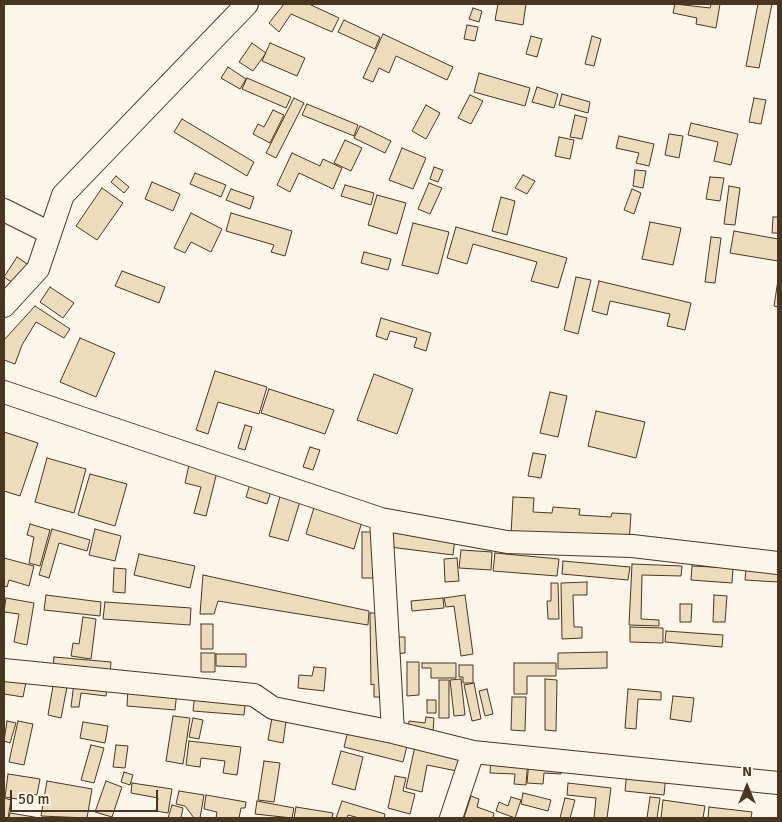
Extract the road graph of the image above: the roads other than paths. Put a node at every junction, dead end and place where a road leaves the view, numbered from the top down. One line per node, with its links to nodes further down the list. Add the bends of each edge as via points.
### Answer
1 (247, 4): 3 (street, via 63,195)
2 (4, 210): 3 (street)
3 (50, 233): 4 (street, via 38,269)
4 (4, 306)
5 (4, 392): 6 (street)
6 (381, 519): 7 (street, via 507,542 632,546); 9 (street)
7 (778, 563)
8 (4, 670): 9 (street, via 254,695 273,708)
9 (393, 732): 10 (street)
10 (473, 752): 11 (street); 12 (street)
11 (778, 783)
12 (451, 818)

